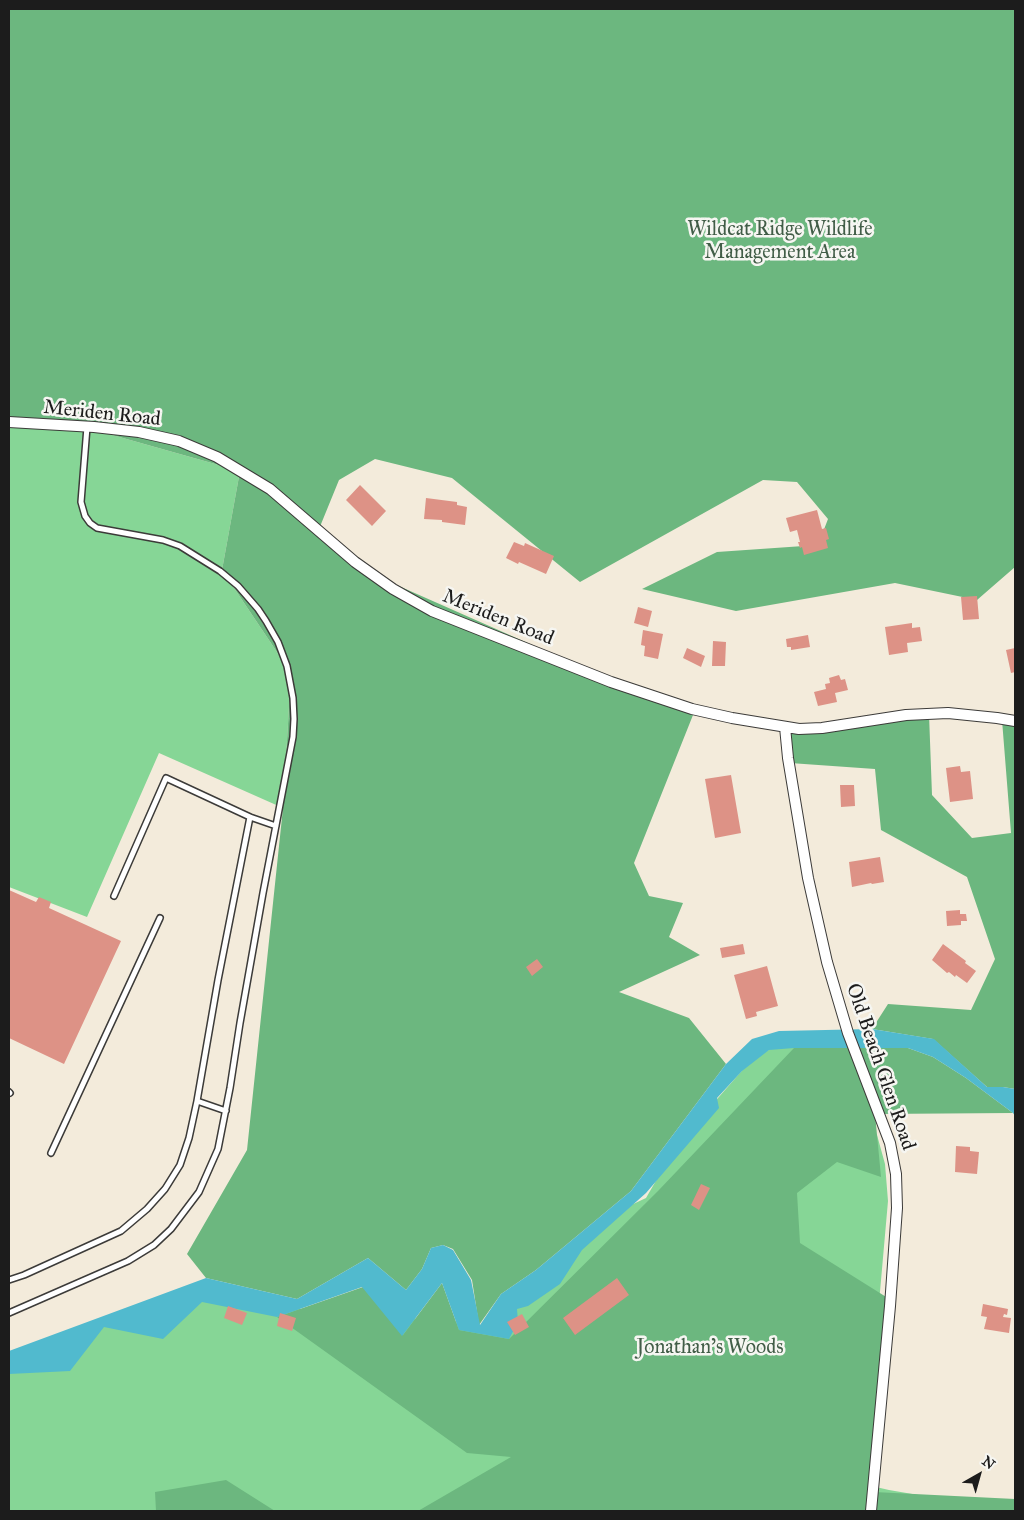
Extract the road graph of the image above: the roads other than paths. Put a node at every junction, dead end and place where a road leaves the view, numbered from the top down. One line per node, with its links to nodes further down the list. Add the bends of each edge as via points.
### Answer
1 (9, 422): 2 (street, Meriden Road)
2 (87, 427): 4 (street, Meriden Road, via 139,432 179,441 217,457 270,489 355,562 432,611 649,695 732,718); 6 (lane, via 81,502 90,524 163,540 197,555 243,590 278,642 290,677 294,719)
3 (1015, 722): 4 (street, Meriden Road, via 948,713 906,715 822,728)
4 (785, 727): 14 (street, Old Beach Glen Road, via 808,878 827,962 843,1017 890,1143 896,1174 890,1306)
5 (250, 817): 6 (lane); 7 (lane, via 166,778); 9 (lane, via 218,977)
6 (276, 826): 10 (lane)
7 (114, 896)
8 (160, 918): 11 (lane)
9 (198, 1101): 10 (lane); 12 (lane, via 180,1165 165,1189 146,1209 121,1231)
10 (226, 1111): 13 (lane, via 218,1150 199,1192 154,1245 128,1261)
11 (51, 1153)
12 (9, 1280)
13 (9, 1313)
14 (870, 1511)

